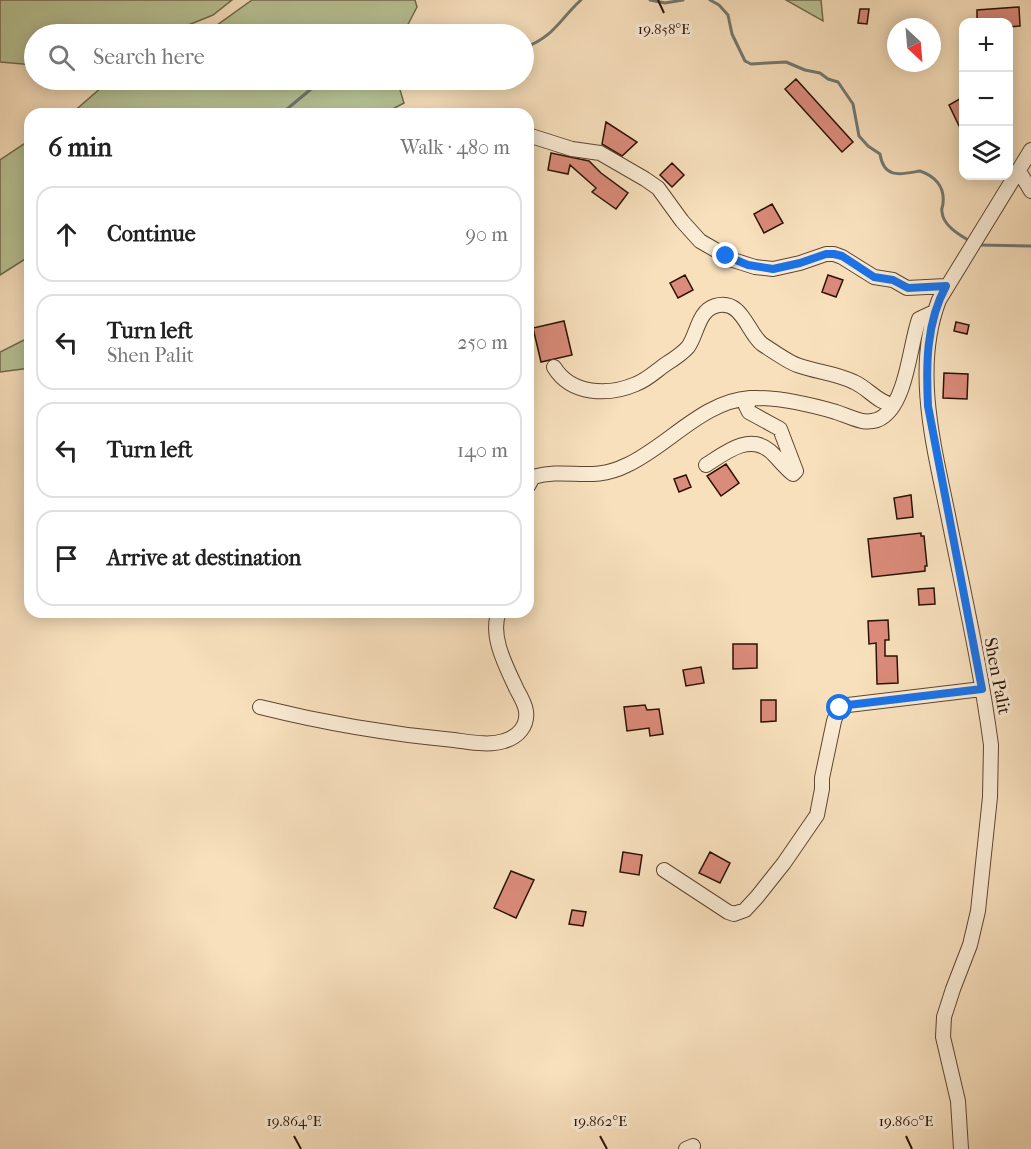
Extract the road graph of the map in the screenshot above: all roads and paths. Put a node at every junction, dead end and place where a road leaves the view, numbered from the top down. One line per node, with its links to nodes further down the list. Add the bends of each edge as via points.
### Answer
1 (534, 137): 5 (street, via 600,153 645,179 658,188 700,241 733,260 773,269 834,254 874,277 908,288)
2 (1031, 150): 3 (street, Shen Palit)
3 (1019, 171): 4 (street); 5 (street, Shen Palit)
4 (1031, 191)
5 (948, 283): 6 (street, Shen Palit)
6 (934, 312): 9 (street, via 920,319 905,379); 13 (street, Shen Palit, via 928,406)
7 (554, 367): 9 (street, via 560,377 590,391 606,392 635,385 683,352 710,309 725,306 741,314 762,344 792,363 841,376 865,387 885,404)
8 (752, 398): 9 (street, via 806,405 870,421 885,416); 10 (street, via 746,406 748,412 780,429 796,471 793,474 786,470 769,450 752,442); 11 (street, via 723,405 612,472)
9 (893, 405)
10 (706, 465)
11 (534, 477)
12 (498, 618): 14 (street, via 499,644 526,714 522,731 506,741 483,743 398,734)
13 (982, 689): 15 (street, via 840,708 834,721 817,815 745,910 728,912); 16 (street, Shen Palit, via 992,766 983,875 970,945 944,1017 943,1037 958,1101)
14 (260, 707)
15 (664, 870)
16 (961, 1149)

